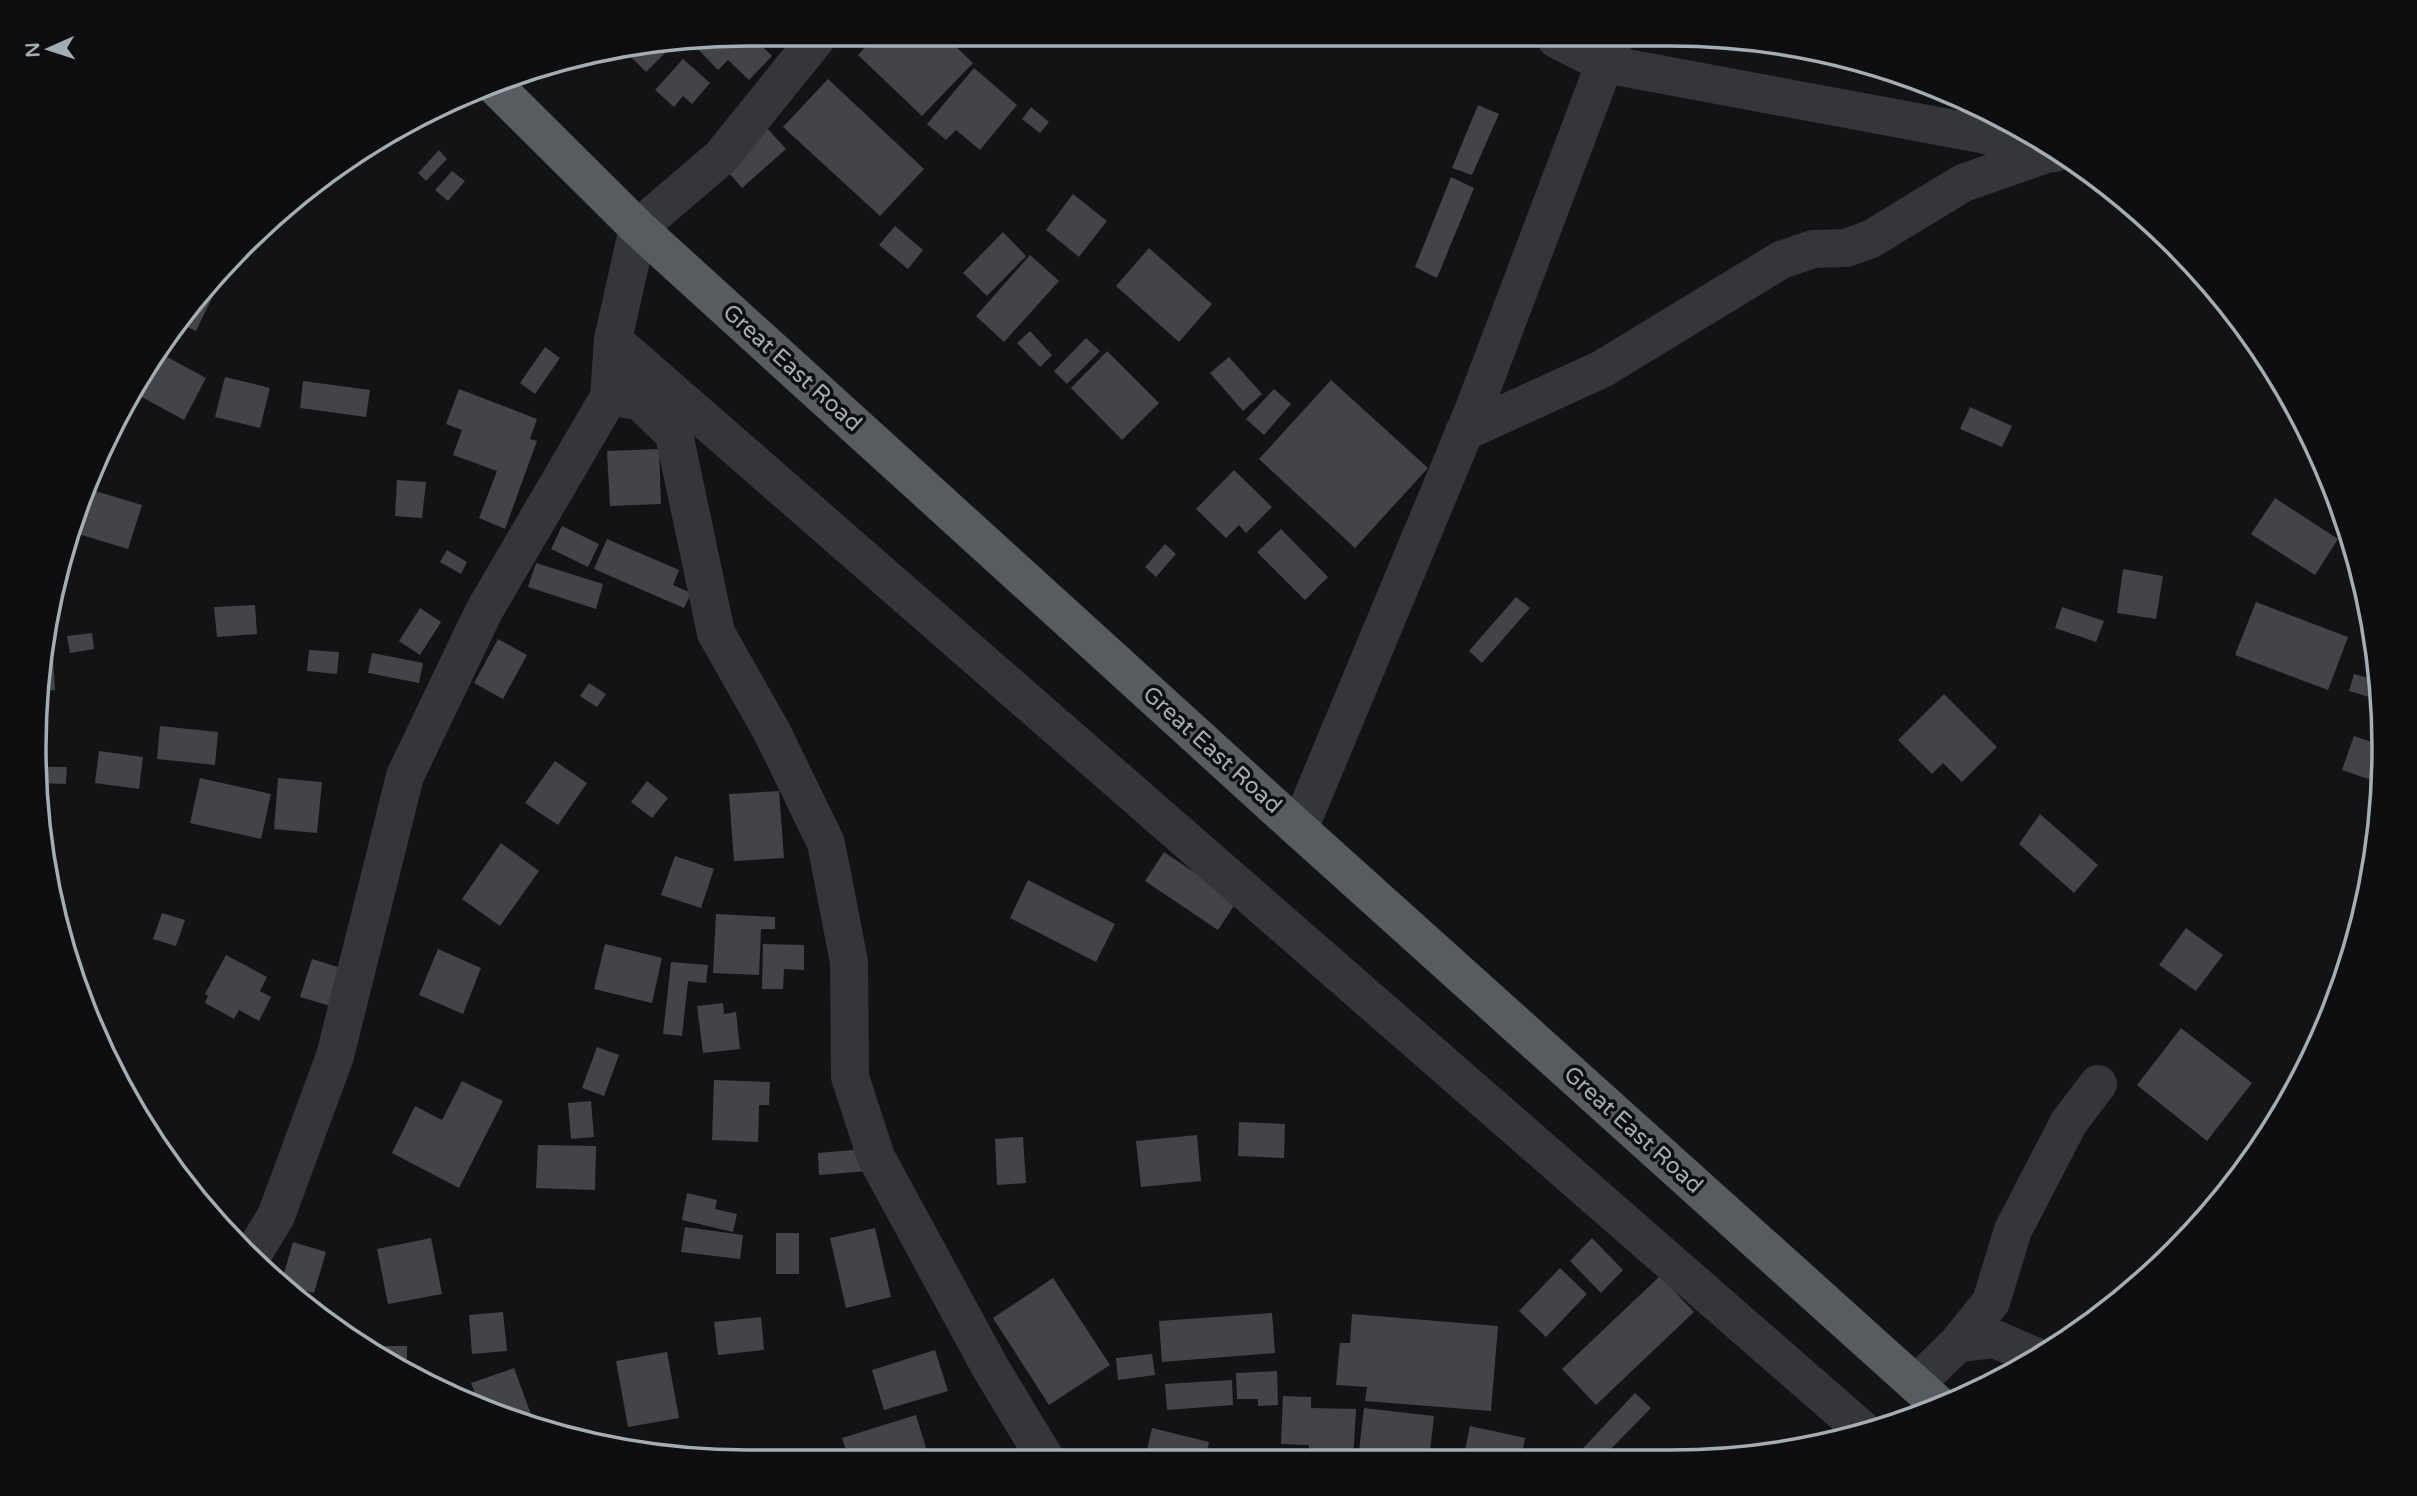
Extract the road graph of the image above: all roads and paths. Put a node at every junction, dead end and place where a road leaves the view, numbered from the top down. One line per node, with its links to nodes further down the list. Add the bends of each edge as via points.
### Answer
1 (810, 46): 7 (street, via 721,157)
2 (1585, 46): 3 (street)
3 (1609, 52): 5 (street); 10 (street)
4 (500, 91): 7 (highway, Great East Road)
5 (2030, 146)
6 (2045, 155): 10 (street, via 1963,183 1871,239 1781,260 1602,369)
7 (638, 228): 8 (street); 11 (highway, Great East Road)
8 (613, 340): 9 (street); 17 (street)
9 (609, 397): 13 (street, via 484,611 405,776 335,1056 276,1216); 18 (street, via 639,401 674,434 716,633 827,843 849,962 850,1077 876,1157)
10 (1464, 432): 11 (street)
11 (1299, 830): 16 (highway, Great East Road)
12 (2098, 1084): 14 (street, via 2069,1122 2013,1230 1991,1302)
13 (256, 1249)
14 (1958, 1343): 15 (street, via 1995,1339); 16 (street)
15 (2026, 1352)
16 (1928, 1395)
17 (1857, 1425)
18 (1040, 1450)

